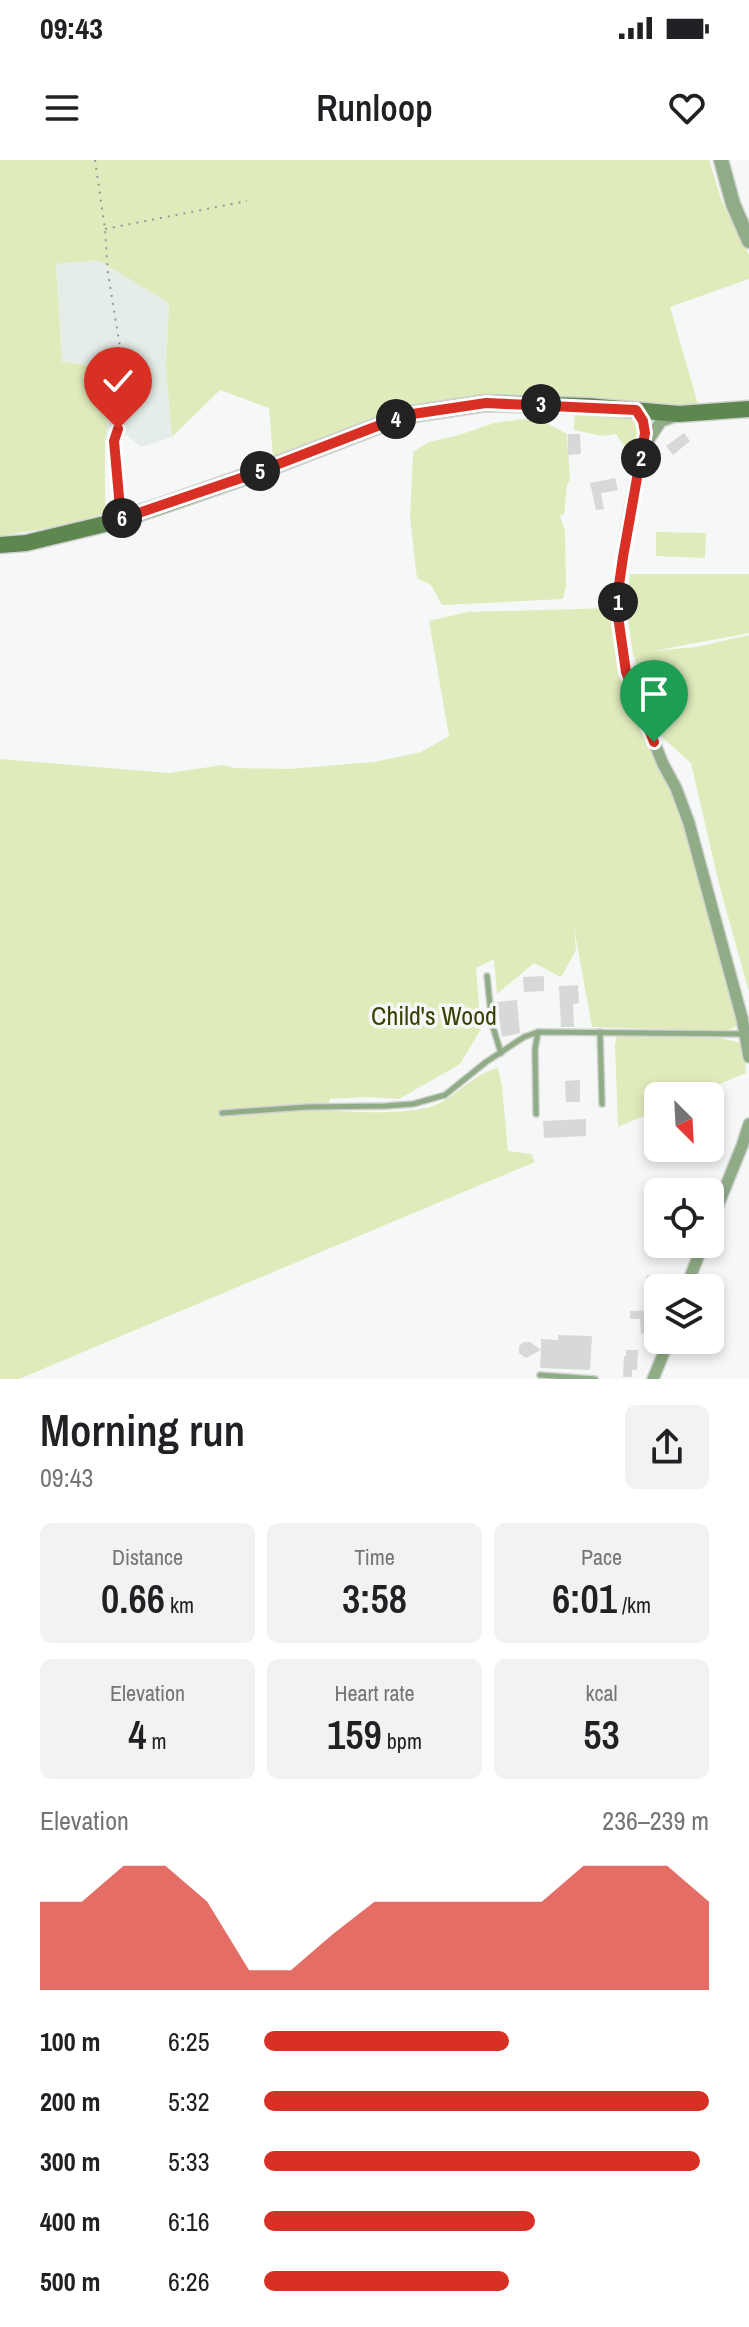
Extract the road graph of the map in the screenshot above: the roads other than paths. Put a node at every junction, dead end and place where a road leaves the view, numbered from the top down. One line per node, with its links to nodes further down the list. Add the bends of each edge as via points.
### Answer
1 (721, 160): 2 (street)
2 (749, 241)
3 (749, 409): 5 (main road)
4 (636, 410): 5 (main road); 6 (street, via 643,421); 7 (main road, via 486,403 406,415 121,519)
5 (679, 414): 6 (street, via 661,421)
6 (644, 448): 11 (street, via 619,585 626,672 689,823)
7 (0, 545)
8 (487, 976): 12 (lane)
9 (538, 1032): 10 (lane); 12 (lane); 16 (lane)
10 (600, 1032): 11 (lane); 14 (lane)
11 (746, 1035): 13 (street)
12 (501, 1053): 15 (lane, via 445,1095 413,1104)
13 (749, 1057)
14 (602, 1104)
15 (222, 1113)
16 (536, 1114)
17 (749, 1124): 18 (street)
18 (724, 1190)
19 (663, 1354): 22 (street)
20 (540, 1375): 21 (lane)
21 (595, 1379)
22 (653, 1379)

